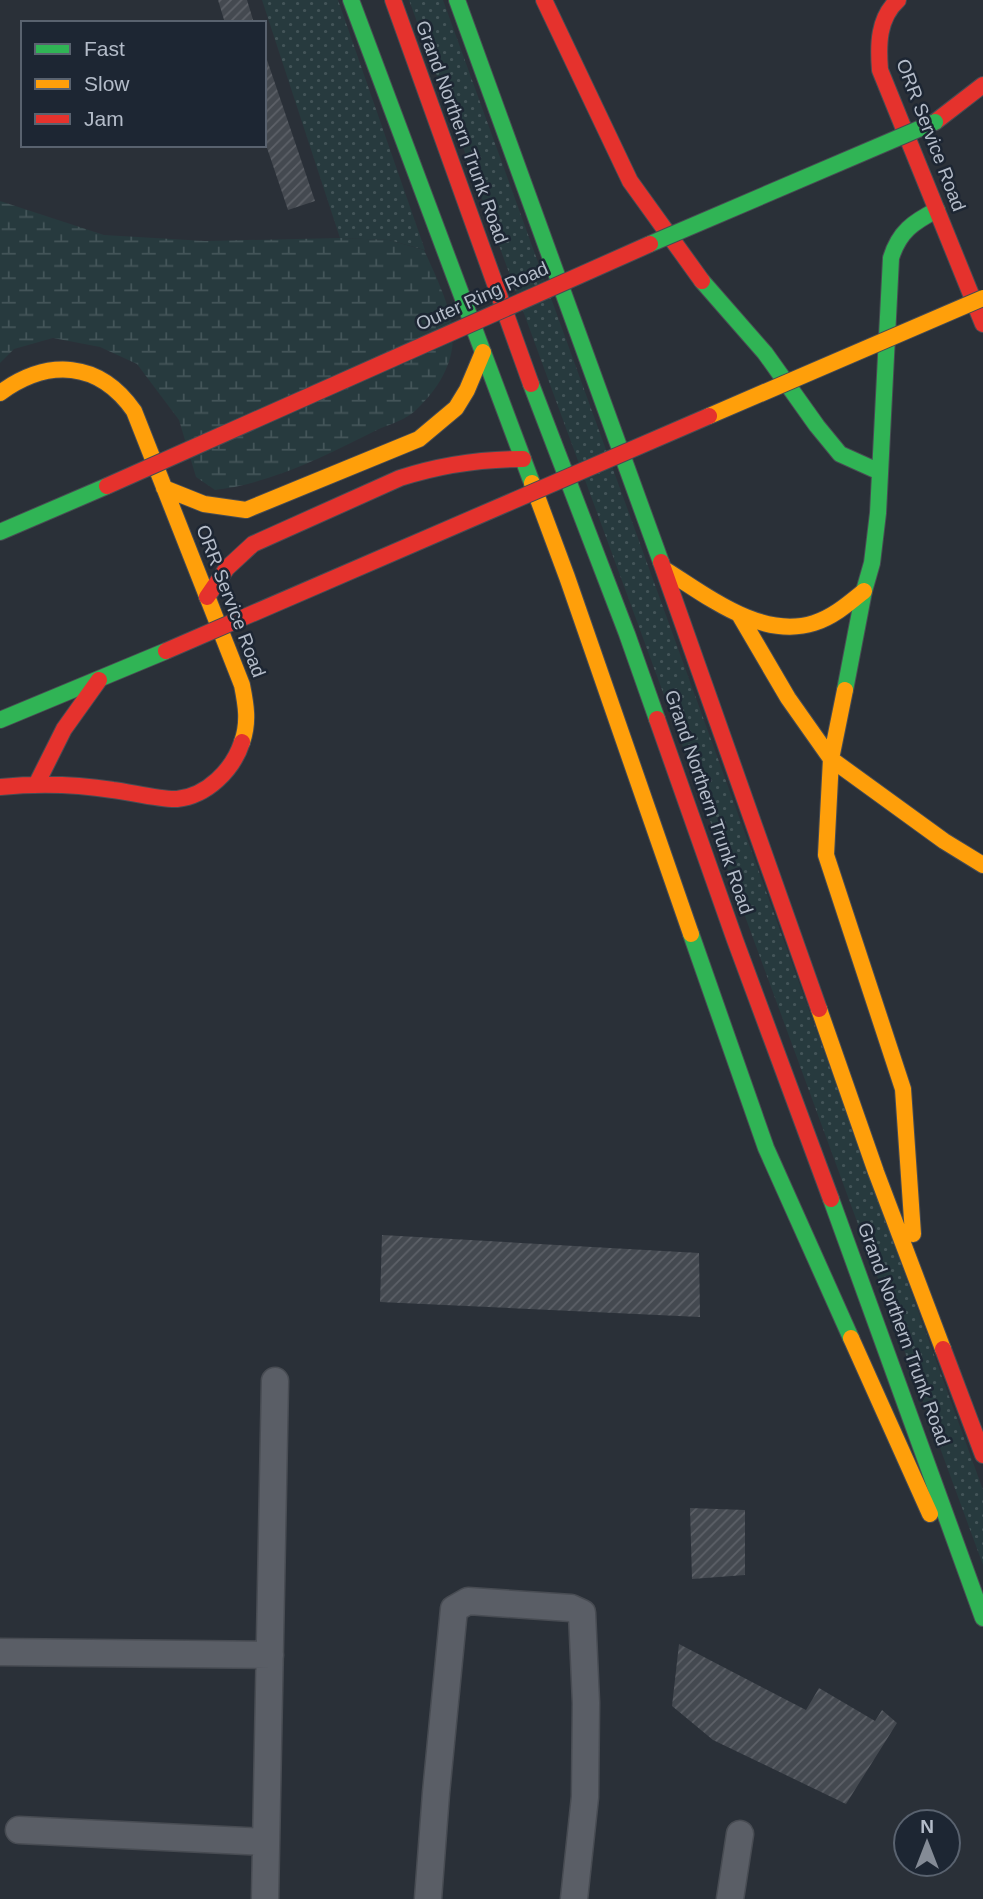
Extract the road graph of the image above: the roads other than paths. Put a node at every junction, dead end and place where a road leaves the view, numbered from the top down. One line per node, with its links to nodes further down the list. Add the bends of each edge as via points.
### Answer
1 (351, 0): 14 (main road)
2 (393, 0): 33 (main road, Grand Northern Trunk Road)
3 (457, 0): 20 (main road, Grand Northern Trunk Road)
4 (544, 0): 17 (main road, via 630,181 701,279 765,353 840,453)
5 (898, 0): 9 (main road, ORR Service Road, via 882,26 880,70)
6 (983, 85): 8 (main road)
7 (983, 102): 8 (main road, Outer Ring Road)
8 (935, 122): 19 (main road, Outer Ring Road, bridge)
9 (937, 210): 12 (main road, ORR Service Road); 17 (main road, via 906,225 891,258)
10 (983, 298): 13 (main road, bridge)
11 (983, 308): 13 (main road, bridge)
12 (983, 324)
13 (922, 325): 24 (main road, bridge)
14 (483, 352): 16 (main road); 18 (main road, via 456,408 419,439 246,510 221,510)
15 (0, 394): 18 (main road, ORR Service Road, via 18,380 61,369 105,380 125,395 134,411)
16 (523, 459): 22 (main road, via 454,463 400,478 253,544 226,568); 34 (main road, via 766,1148)
17 (880, 472): 21 (main road, via 872,563)
18 (164, 488): 22 (main road, ORR Service Road)
19 (0, 533)
20 (664, 569): 23 (main road); 30 (main road, Grand Northern Trunk Road)
21 (864, 591): 23 (main road, via 847,608 818,623 795,628); 26 (main road)
22 (207, 597): 27 (main road, ORR Service Road, via 247,709 237,755 222,776 203,791 176,799)
23 (740, 615): 26 (main road, via 788,698)
24 (100, 678): 25 (main road); 27 (main road, via 68,719)
25 (0, 720)
26 (831, 759): 29 (main road); 30 (main road, via 826,855 903,1090)
27 (37, 783): 28 (main road, ORR Service Road)
28 (0, 787)
29 (983, 865)
30 (916, 1278): 32 (main road, Grand Northern Trunk Road)
31 (275, 1381): 36 (street)
32 (983, 1455)
33 (983, 1618)
34 (983, 1633)
35 (0, 1652): 36 (street)
36 (270, 1655): 39 (street)
37 (19, 1830): 39 (street)
38 (740, 1834): 43 (street)
39 (266, 1842): 40 (street)
40 (265, 1899)
41 (428, 1899): 42 (street, via 454,1609 468,1601 571,1608 582,1613 585,1797)
42 (574, 1899)
43 (730, 1899)

